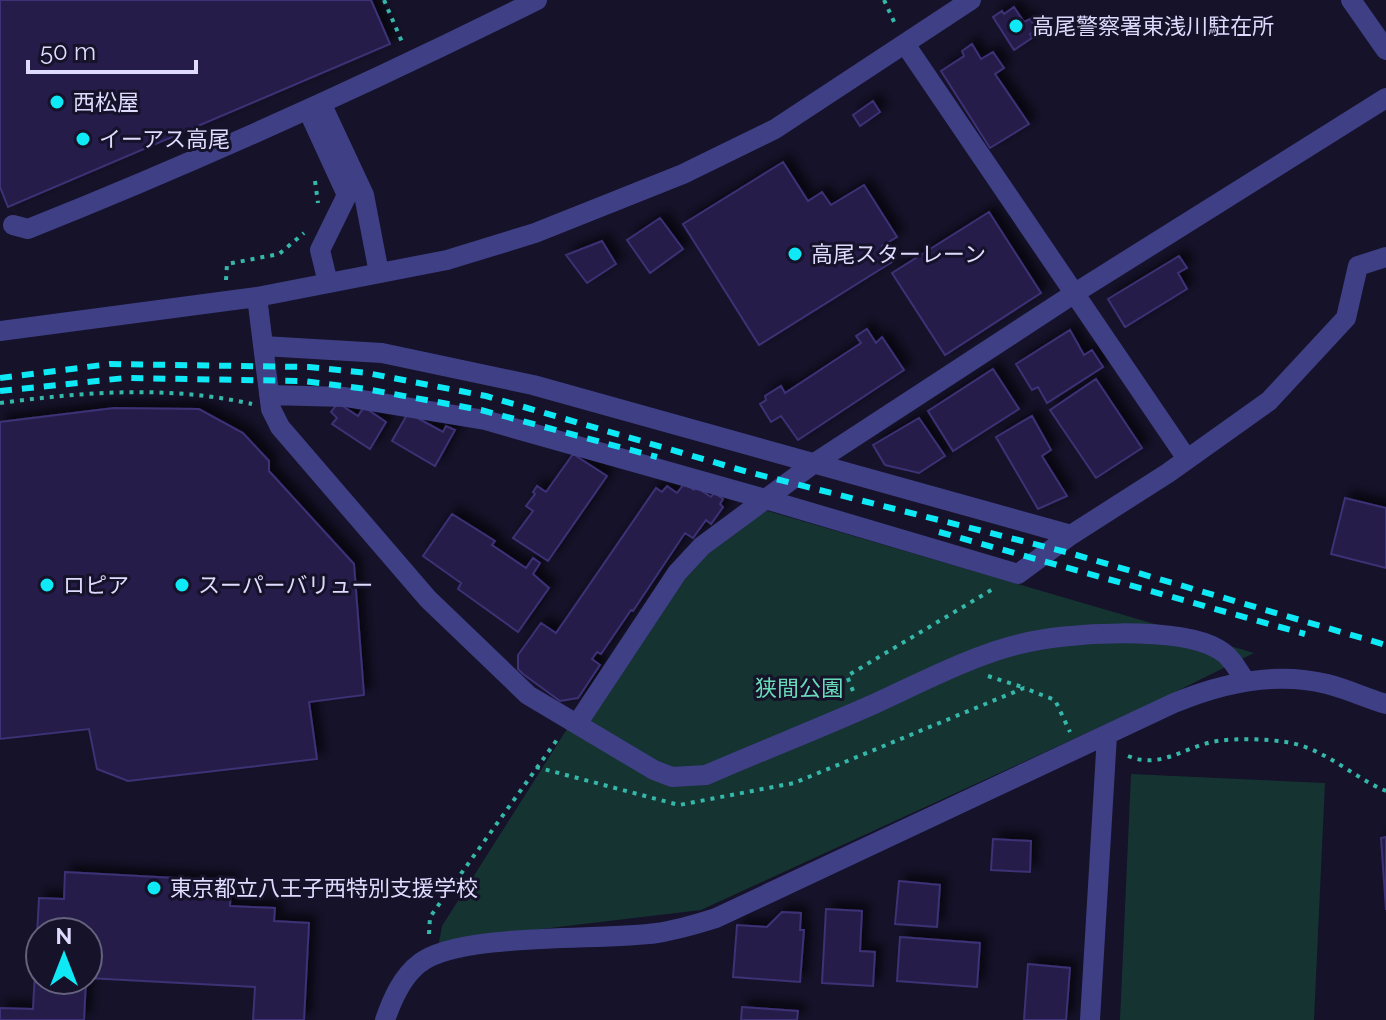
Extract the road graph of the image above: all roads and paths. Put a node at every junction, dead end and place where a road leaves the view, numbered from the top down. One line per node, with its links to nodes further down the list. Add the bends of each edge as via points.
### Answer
1 (537, 0): 9 (street)
2 (884, 0): 5 (path, via 896,26)
3 (969, 0): 6 (street)
4 (1351, 0): 7 (street)
5 (885, 34)
6 (905, 44): 15 (street, via 775,129 683,174 535,233 447,260); 18 (street)
7 (1386, 50)
8 (1386, 98): 18 (street)
9 (314, 106): 13 (street, via 28,229); 15 (street, via 364,195); 17 (street, via 347,195 320,250)
10 (314, 176): 11 (path, via 319,201)
11 (314, 212)
12 (310, 222): 16 (path, via 279,254 227,264)
13 (13, 225)
14 (1386, 257): 24 (street, via 1358,266 1346,318 1269,401)
15 (379, 273): 17 (street)
16 (226, 280)
17 (328, 283): 19 (street)
18 (1075, 293): 24 (street); 25 (street)
19 (257, 297): 20 (street); 21 (street)
20 (0, 331)
21 (263, 346): 22 (street); 25 (street, via 382,353 533,385)
22 (270, 402): 23 (path, via 141,391); 26 (street, via 345,397 485,420); 34 (street, via 280,427 428,599 528,695)
23 (0, 403)
24 (1187, 459): 27 (street)
25 (813, 464): 26 (street); 27 (street)
26 (765, 499): 28 (street); 34 (street, via 702,546 677,573)
27 (1071, 535): 28 (street)
28 (1018, 574): 32 (path, via 847,676)
29 (959, 667): 30 (street, via 1007,647 1053,637 1143,634 1218,648); 31 (path); 34 (street, via 706,775 672,777 654,770)
30 (1245, 681): 33 (street, via 1312,681); 35 (street, via 1193,695)
31 (1024, 688): 36 (path, via 1055,700); 38 (path, via 794,783 679,805)
32 (853, 691)
33 (1386, 704)
34 (577, 724): 38 (path, via 572,721)
35 (1107, 735): 40 (street, via 702,923 656,933 489,943); 42 (street)
36 (1073, 738)
37 (1129, 748): 39 (path, via 1125,755 1153,762 1216,741 1288,742 1321,753)
38 (536, 767): 40 (path, via 430,917)
39 (1386, 791)
40 (428, 957): 41 (street, via 408,974)
41 (385, 1020)
42 (1090, 1020)

